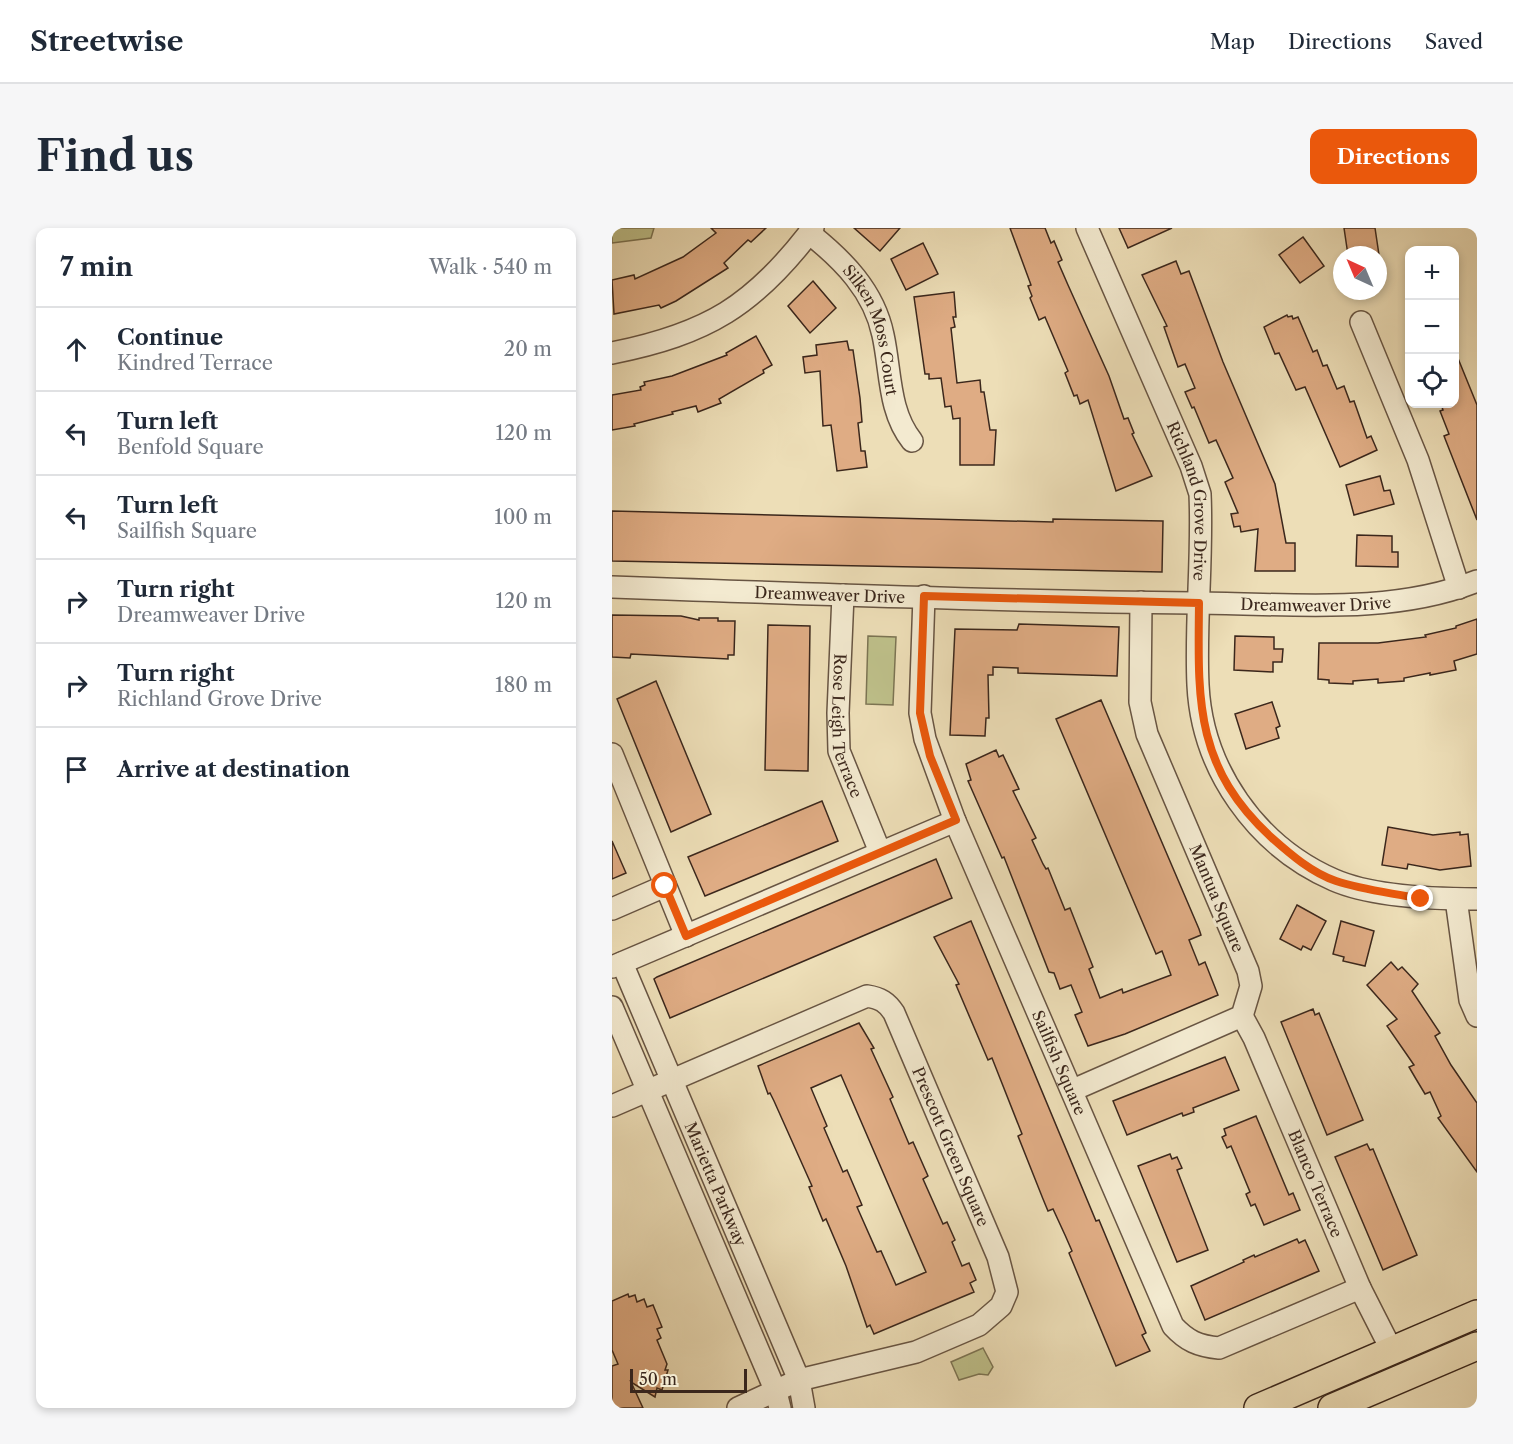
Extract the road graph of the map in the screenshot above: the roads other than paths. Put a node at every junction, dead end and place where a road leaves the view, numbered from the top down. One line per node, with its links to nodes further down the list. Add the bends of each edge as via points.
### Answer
1 (1087, 228): 11 (street, Richland Grove Drive, via 1200,494)
2 (811, 231): 4 (street, via 764,284 734,310 688,333); 5 (street, Silken Moss Court, via 840,260 870,300 883,336 897,416)
3 (1361, 322): 6 (street)
4 (612, 352)
5 (912, 441)
6 (1468, 585): 11 (street, Dreamweaver Drive, via 1387,604)
7 (612, 587): 8 (street, Dreamweaver Drive)
8 (843, 595): 9 (street, Dreamweaver Drive); 14 (street, Rose Leigh Terrace, via 839,751)
9 (924, 596): 10 (street, Dreamweaver Drive); 13 (street, Sailfish Square, via 920,713 930,756)
10 (1141, 602): 11 (street, Dreamweaver Drive); 22 (street, Mantua Square, via 1142,718 1248,971 1251,986)
11 (1199, 603): 16 (street, Richland Grove Drive, via 1198,685 1211,754 1230,791 1259,826 1291,855 1335,880 1421,899)
12 (612, 754): 15 (street)
13 (956, 820): 14 (street); 26 (street, Sailfish Square)
14 (880, 852): 19 (street)
15 (665, 886): 18 (street); 19 (street)
16 (1456, 899): 17 (street, Richland Grove Drive); 23 (street, via 1470,1000)
17 (1477, 899)
18 (612, 909)
19 (686, 936): 20 (street)
20 (617, 965): 24 (street, Marietta Parkway)
21 (612, 1007): 25 (street, Marietta Parkway)
22 (1242, 1016): 26 (street); 28 (street, Blanco Terrace)
23 (1477, 1016)
24 (672, 1080): 25 (street); 32 (street, Marietta Parkway); 32 (street, Prescott Green Square, via 867,996 885,1001 894,1013 994,1246 1007,1292 1001,1306 979,1325 916,1352)
25 (649, 1090): 27 (street); 33 (street, Marietta Parkway)
26 (1072, 1090): 28 (street, Sailfish Square, via 1173,1326 1185,1340 1219,1348)
27 (612, 1106)
28 (1360, 1288): 31 (street, Blanco Terrace)
29 (1477, 1314): 31 (main road)
30 (1477, 1346): 37 (main road)
31 (1392, 1351): 36 (main road)
32 (799, 1380): 33 (street); 35 (street, Marietta Parkway)
33 (778, 1400): 34 (street)
34 (738, 1408)
35 (804, 1408)
36 (1258, 1408)
37 (1332, 1408)

